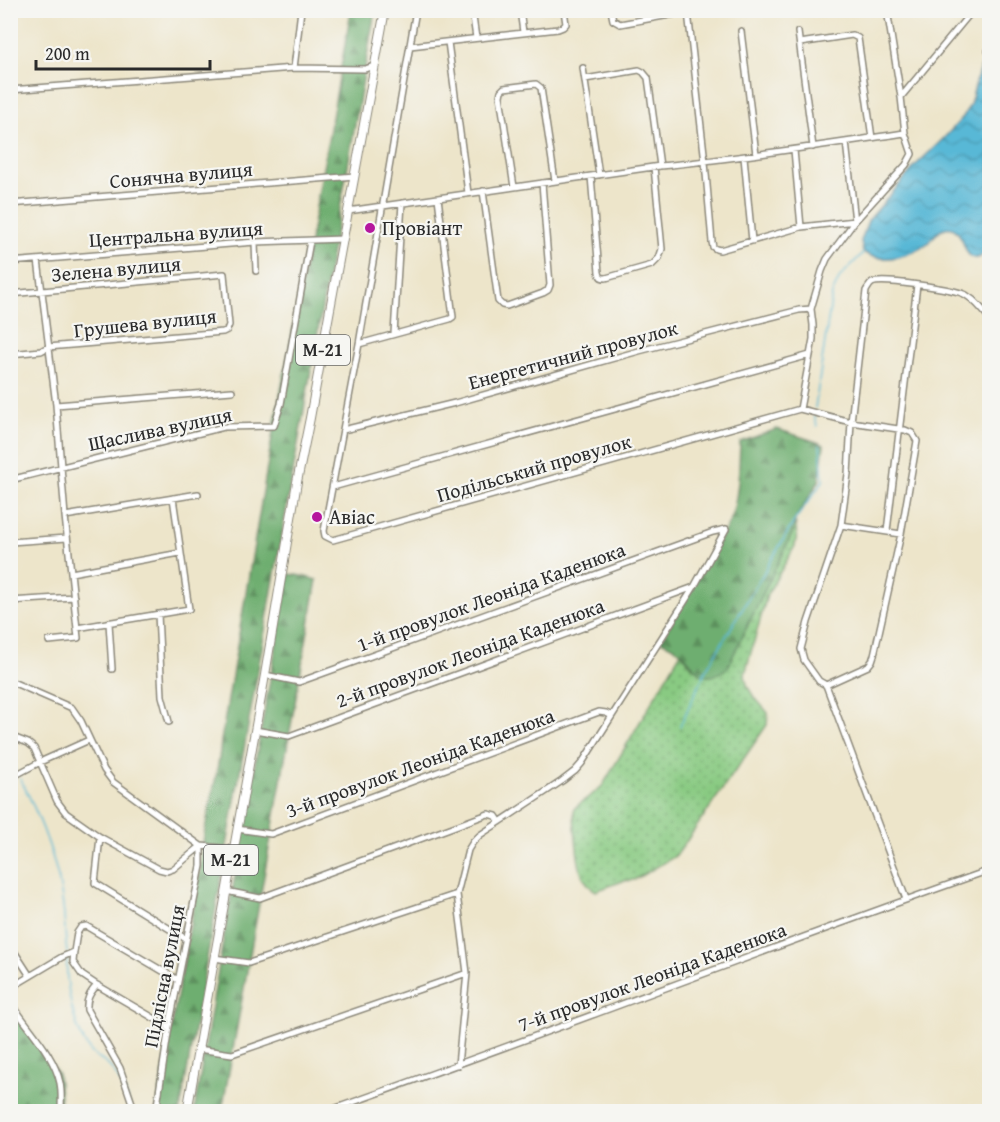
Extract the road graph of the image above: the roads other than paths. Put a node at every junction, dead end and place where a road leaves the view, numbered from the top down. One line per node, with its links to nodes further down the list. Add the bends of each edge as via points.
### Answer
1 (301, 10): 21 (street)
2 (385, 10): 20 (highway, М-21)
3 (416, 10): 19 (street, Подільський провулок)
4 (472, 10): 16 (street)
5 (520, 10): 14 (street)
6 (564, 10): 14 (street, via 563,27)
7 (611, 10): 12 (street, via 613,20 620,24)
8 (697, 10): 11 (street)
9 (888, 10): 25 (street)
10 (973, 10): 25 (street)
11 (688, 12): 12 (street); 33 (street)
12 (660, 13)
13 (741, 31): 31 (street)
14 (524, 32): 16 (street)
15 (798, 32): 18 (street)
16 (476, 38): 17 (street)
17 (448, 42): 19 (street); 42 (street)
18 (800, 43): 27 (street, via 852,35 858,38); 29 (street)
19 (410, 46): 46 (street, Подільський провулок)
20 (374, 66): 21 (street); 36 (highway, М-21)
21 (294, 68): 24 (street)
22 (583, 68): 23 (street)
23 (585, 78): 34 (street, via 644,72 648,78); 35 (street)
24 (10, 90)
25 (901, 97): 26 (street)
26 (905, 133): 27 (street); 48 (street, via 912,154 909,160)
27 (872, 138): 28 (street)
28 (846, 142): 29 (street); 48 (street)
29 (813, 147): 30 (street)
30 (794, 150): 31 (street); 49 (street)
31 (756, 154): 32 (street)
32 (744, 157): 33 (street); 52 (street)
33 (705, 162): 34 (street); 52 (street, via 713,247 720,249)
34 (657, 167): 35 (street); 37 (street, via 662,249 659,258 652,265 606,278 599,272)
35 (599, 175): 37 (street)
36 (355, 176): 45 (street, Сонячна вулиця); 47 (highway, М-21)
37 (591, 176): 38 (street)
38 (555, 181): 39 (street); 40 (street, via 541,88 536,84 504,88 500,96)
39 (542, 183): 40 (street); 41 (street, via 550,285 543,293 507,306 498,301)
40 (514, 187): 41 (street)
41 (483, 191): 42 (street)
42 (468, 193): 43 (street)
43 (438, 198): 44 (street); 63 (street, via 453,317)
44 (402, 203): 46 (street); 63 (street)
45 (10, 204)
46 (383, 205): 47 (street); 64 (street, Подільський провулок)
47 (348, 211): 50 (highway, М-21)
48 (855, 221): 49 (street); 61 (street, via 827,259)
49 (801, 227): 52 (street)
50 (343, 239): 51 (street, Центральна вулиця); 95 (highway, М-21)
51 (310, 241): 53 (street, Центральна вулиця); 74 (street, Щаслива вулиця, via 274,426 224,427)
52 (752, 241)
53 (255, 242): 54 (street, Центральна вулиця); 56 (street)
54 (38, 260): 55 (street, Центральна вулиця); 59 (street)
55 (10, 262)
56 (256, 271)
57 (224, 274): 59 (street, Зелена вулиця); 65 (street, Грушева вулиця, via 229,325 223,332)
58 (917, 285): 62 (street, via 965,295); 71 (street, via 876,282 866,291); 72 (street)
59 (42, 291): 60 (street, Зелена вулиця); 65 (street)
60 (10, 294)
61 (811, 309): 67 (street); 73 (street, Енергетичний провулок)
62 (990, 319)
63 (394, 334): 64 (street)
64 (359, 344): 73 (street, Подільський провулок)
65 (48, 347): 66 (street, Грушева вулиця); 69 (street)
66 (10, 354)
67 (810, 355): 70 (street); 76 (street, Подільський провулок)
68 (232, 391): 69 (street)
69 (56, 405): 74 (street)
70 (800, 409): 71 (street); 76 (street, Подільський провулок, via 333,540 324,531)
71 (852, 422): 72 (street); 80 (street)
72 (900, 428): 81 (street); 82 (street, via 912,433 917,441)
73 (343, 430): 76 (street, Подільський провулок)
74 (60, 467): 75 (street, Щаслива вулиця); 79 (street)
75 (10, 480)
76 (333, 487)
77 (198, 494): 78 (street)
78 (173, 498): 79 (street); 85 (street)
79 (64, 516): 83 (street)
80 (841, 525): 81 (street); 97 (street, via 801,649 809,667)
81 (888, 531): 82 (street)
82 (901, 534): 97 (street, via 872,661)
83 (68, 538): 84 (street); 86 (street)
84 (10, 542)
85 (180, 553): 86 (street); 90 (street, via 189,609)
86 (71, 573): 88 (street)
87 (694, 587): 95 (street, 1-й провулок Леоніда Каденюка, via 726,530 299,682); 98 (street); 100 (street, 2-й провулок Леоніда Каденюка, via 289,736)
88 (74, 597): 89 (street); 92 (street)
89 (10, 601)
90 (158, 614): 91 (street); 99 (street, via 162,696)
91 (109, 622): 92 (street); 94 (street)
92 (77, 628): 93 (street, via 78,638)
93 (50, 641)
94 (112, 669)
95 (265, 675): 100 (highway, М-21)
96 (10, 681): 102 (street, via 72,708)
97 (826, 685): 113 (street)
98 (612, 716): 105 (street, via 575,771); 106 (street, 3-й провулок Леоніда Каденюка, via 599,712 271,834)
99 (169, 722)
100 (255, 730): 106 (highway, М-21)
101 (10, 736): 103 (street, via 34,748)
102 (89, 740): 103 (street); 108 (street, via 113,782)
103 (40, 762): 104 (street); 107 (street, via 61,808)
104 (10, 778)
105 (500, 822): 111 (street, via 488,814 260,898); 112 (street, via 470,846)
106 (237, 829): 109 (highway, М-21)
107 (100, 837): 108 (street, via 167,872); 114 (street, via 95,883)
108 (201, 846): 109 (street); 114 (street, Підлісна вулиця, via 201,866)
109 (233, 849): 111 (highway, М-21)
110 (990, 870): 113 (street, 7-й провулок Леоніда Каденюка)
111 (226, 891): 117 (highway, М-21)
112 (457, 894): 117 (street, via 249,963); 118 (street)
113 (906, 899): 128 (street, 7-й провулок Леоніда Каденюка)
114 (186, 939): 120 (street, Підлісна вулиця)
115 (10, 945): 119 (street)
116 (74, 952): 119 (street); 120 (street, via 78,933 86,926); 121 (street, via 73,962 82,975)
117 (214, 958): 127 (highway, М-21)
118 (467, 973): 127 (street, via 232,1054); 128 (street)
119 (30, 976): 122 (street)
120 (178, 980): 126 (street, Підлісна вулиця)
121 (97, 985): 126 (street); 130 (street, via 89,993 87,1010 120,1068)
122 (10, 988)
123 (10, 1001): 125 (street)
124 (10, 1013): 125 (street)
125 (19, 1014): 129 (street, via 58,1074)
126 (169, 1027): 131 (street, Підлісна вулиця)
127 (198, 1049): 132 (highway, М-21)
128 (458, 1065): 133 (street, 7-й провулок Леоніда Каденюка)
129 (61, 1112)
130 (135, 1112)
131 (156, 1112)
132 (187, 1112)
133 (325, 1112)

